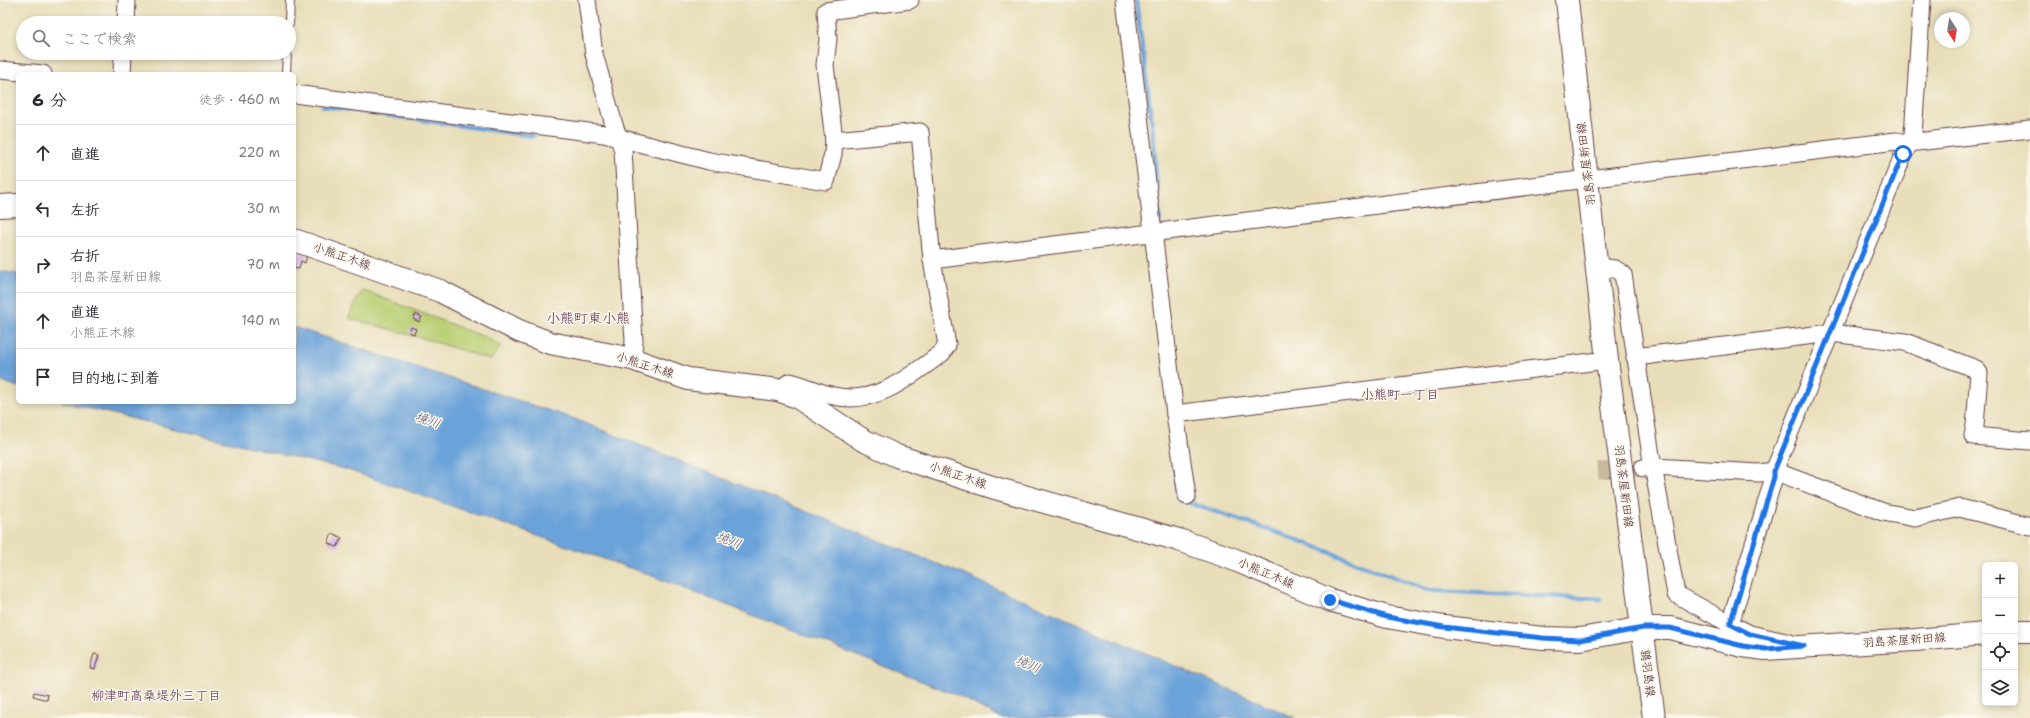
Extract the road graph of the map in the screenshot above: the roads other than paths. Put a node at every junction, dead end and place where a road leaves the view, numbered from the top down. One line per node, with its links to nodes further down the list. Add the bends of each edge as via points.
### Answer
1 (127, 0): 8 (street)
2 (290, 0): 9 (lane)
3 (587, 0): 18 (street, via 594,54)
4 (910, 0): 19 (street, via 826,11 828,39 825,65)
5 (1125, 0): 24 (street)
6 (1568, 0): 21 (main road, 羽島茶屋新田線)
7 (1922, 0): 20 (street, via 1913,135)
8 (126, 16)
9 (289, 16)
10 (123, 60): 14 (street)
11 (287, 60): 15 (lane)
12 (0, 70): 13 (street)
13 (22, 72)
14 (122, 72)
15 (286, 72)
16 (296, 94): 18 (street)
17 (2030, 129): 20 (street)
18 (620, 138): 19 (street, via 709,161 826,181); 30 (street, via 629,243 634,341)
19 (834, 140): 26 (street, via 920,132)
20 (1908, 144): 21 (street, via 1896,141); 28 (street)
21 (1587, 180): 24 (street); 27 (main road, 羽島茶屋新田線)
22 (16, 205): 23 (main road)
23 (0, 206)
24 (1154, 233): 26 (street); 33 (street)
25 (296, 241): 30 (main road, 小熊正木線, via 440,291 550,343)
26 (932, 260): 32 (street, via 947,345 942,353 885,391 857,399 836,397 790,382)
27 (1598, 267): 29 (street, via 1615,269 1623,274); 31 (main road, 羽島茶屋新田線)
28 (1831, 333): 29 (street); 34 (street, via 1905,342 1976,369 1980,373 1973,436); 36 (street)
29 (1635, 357): 35 (street)
30 (632, 358): 32 (main road, 小熊正木線, via 688,379)
31 (1608, 360): 33 (street); 42 (main road, 羽島茶屋新田線)
32 (778, 390): 42 (main road, 小熊正木線, via 797,397 863,440 897,456 995,488 1179,540 1233,559 1330,600 1387,617 1444,627 1580,640)
33 (1175, 414): 37 (street)
34 (2030, 441)
35 (1648, 467): 36 (street, via 1759,473); 40 (street, via 1676,594)
36 (1774, 471): 38 (street, via 1883,512 1915,518 1960,508); 40 (street)
37 (1187, 496)
38 (2030, 526)
39 (2030, 620): 41 (street)
40 (1730, 624): 46 (street, via 1750,634)
41 (2018, 624)
42 (1643, 628): 46 (main road, 羽島茶屋新田線, via 1670,628 1765,649); 47 (main road, 鶉羽島線)
43 (2018, 631): 44 (main road)
44 (2030, 631)
45 (1982, 634): 46 (main road, 羽島茶屋新田線)
46 (1804, 646)
47 (1654, 718)

